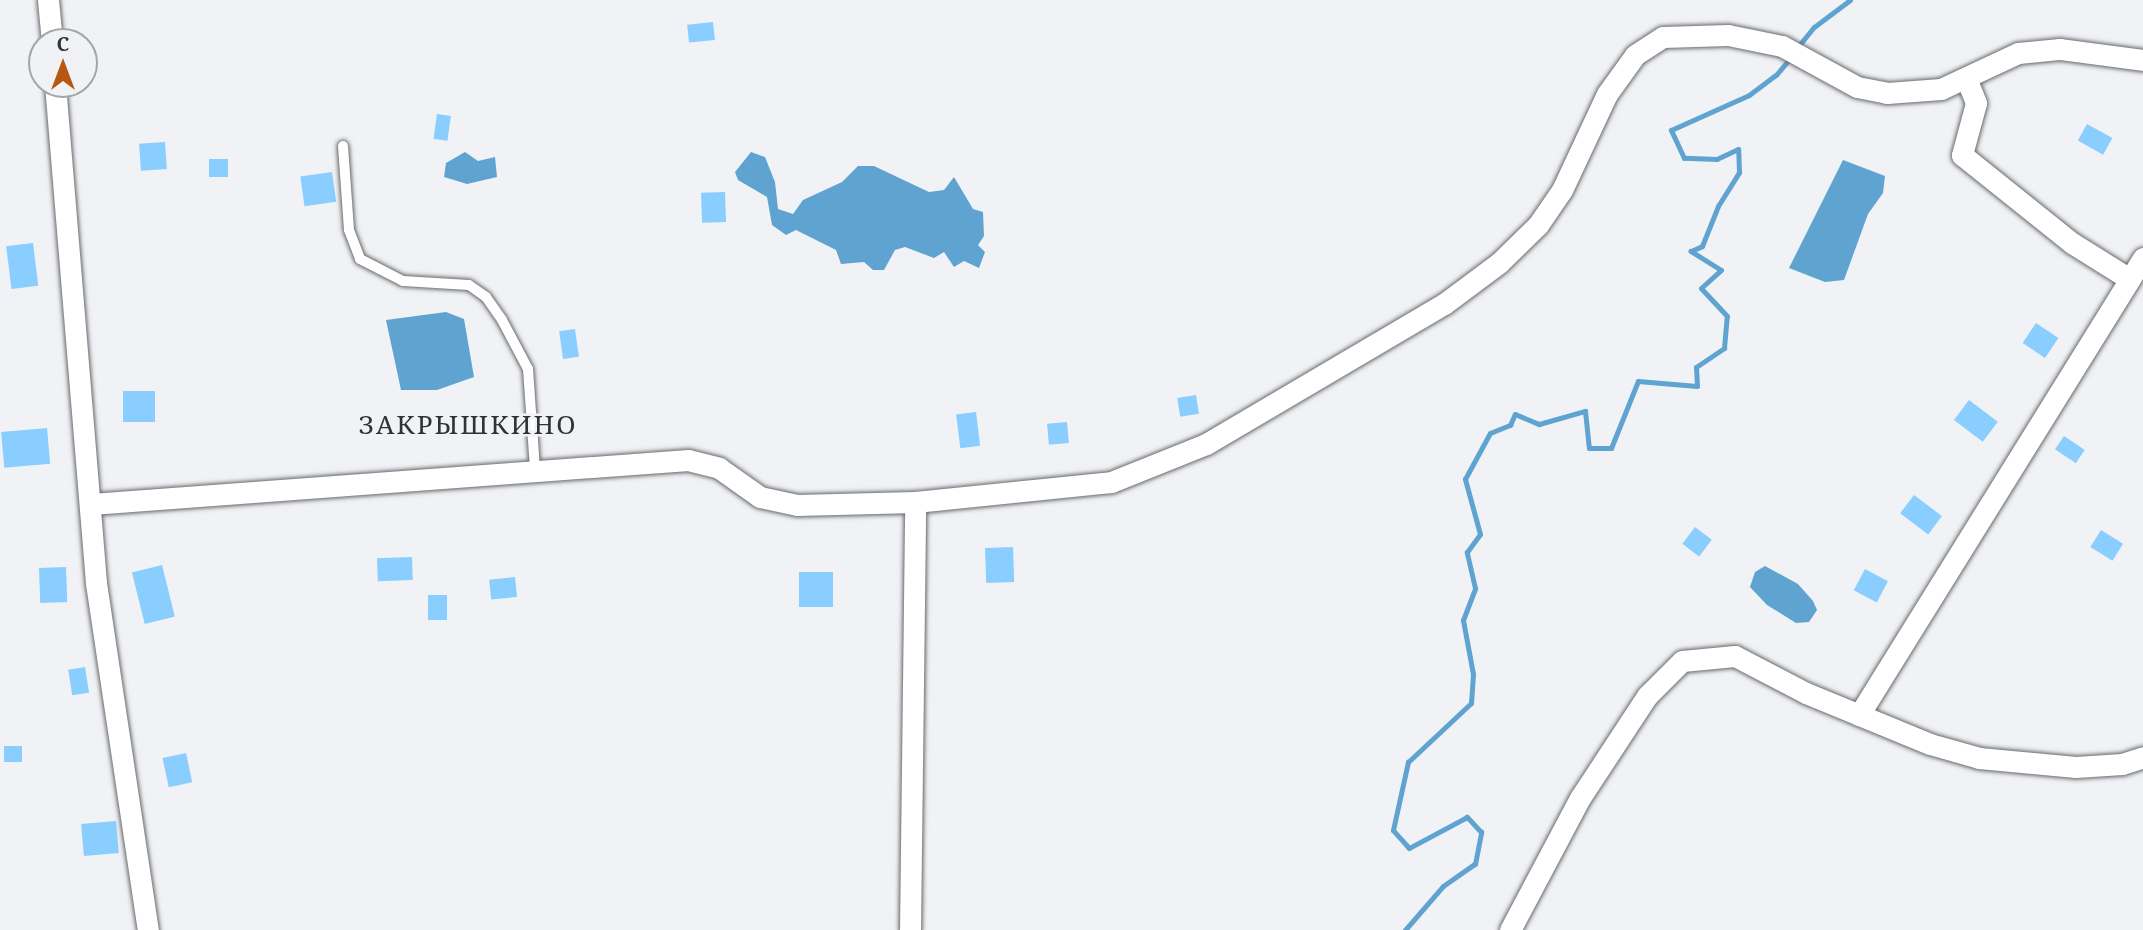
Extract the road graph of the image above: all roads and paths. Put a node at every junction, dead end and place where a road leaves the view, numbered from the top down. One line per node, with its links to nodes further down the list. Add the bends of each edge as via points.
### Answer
1 (48, 0): 2 (street)
2 (51, 28)
3 (2143, 60): 4 (street, via 2060,49 2018,53)
4 (1966, 78): 8 (street, via 1976,103 1962,155 2072,243); 10 (street, via 1941,89 1887,93 1857,87 1782,46 1728,35 1663,37 1635,55 1607,94 1562,190 1538,225 1499,263 1444,304 1206,444 1111,482)
5 (56, 98): 11 (street)
6 (343, 146): 9 (lane, via 349,230 360,259 403,281 469,285 486,297 502,320 527,369)
7 (2143, 258): 8 (street)
8 (2128, 278): 12 (street)
9 (535, 468): 10 (street, via 688,460 719,468 776,503); 11 (street)
10 (915, 502): 15 (street)
11 (91, 504): 14 (street, via 96,583)
12 (1859, 715): 13 (street, via 1979,758 2076,767 2122,764); 16 (street, via 1735,656 1682,661 1647,696 1580,798)
13 (2143, 757)
14 (148, 930)
15 (910, 930)
16 (1510, 930)

